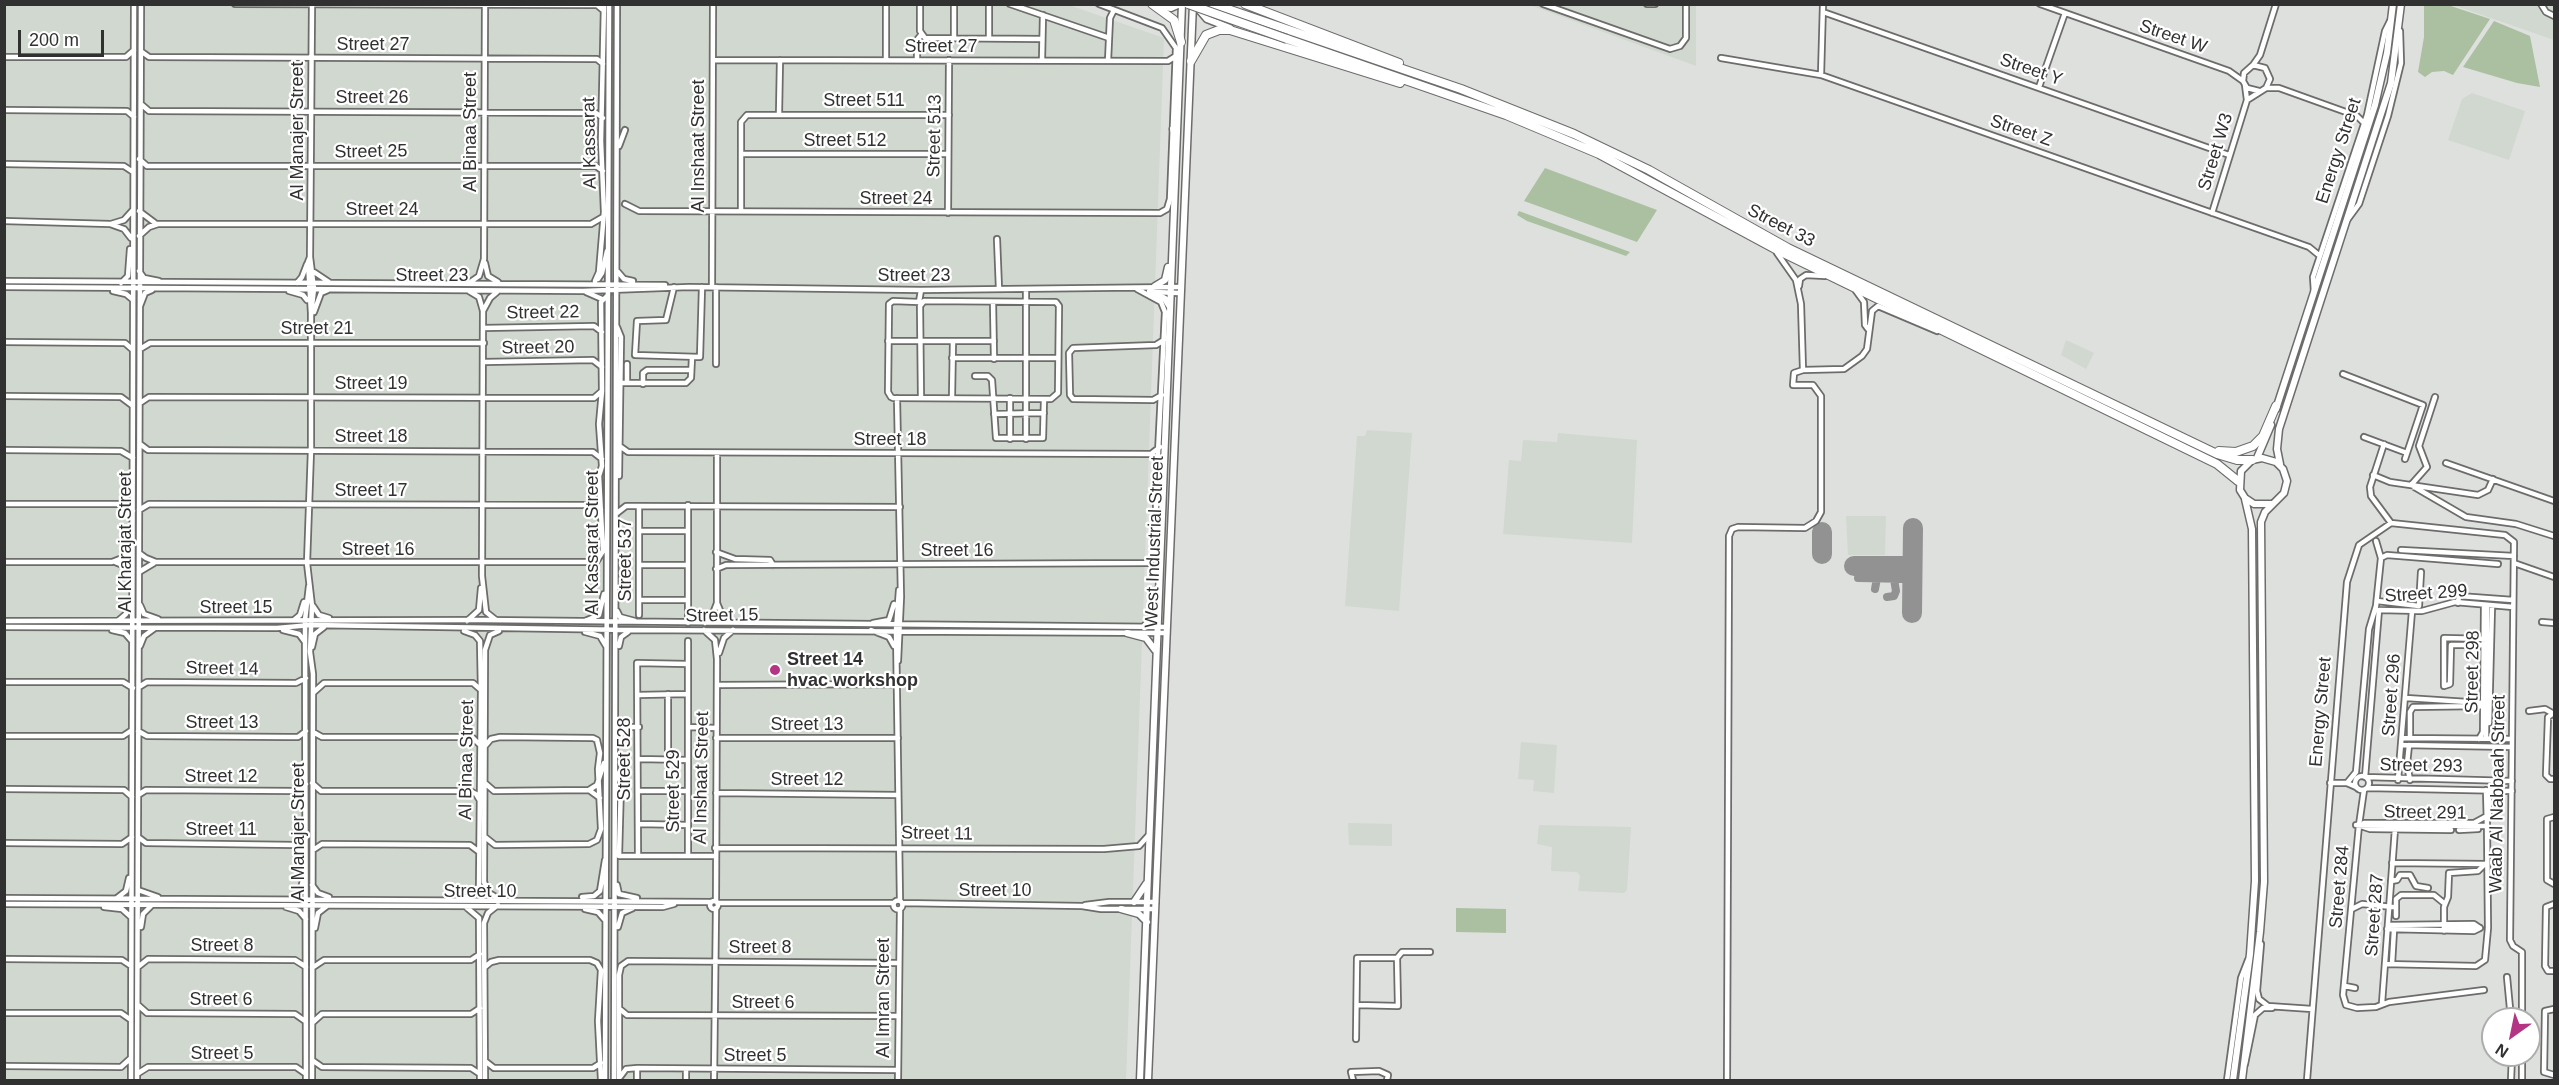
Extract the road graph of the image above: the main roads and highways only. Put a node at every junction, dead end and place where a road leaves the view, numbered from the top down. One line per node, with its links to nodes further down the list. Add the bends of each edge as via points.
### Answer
1 (1181, 4): 5 (main road, via 1171,8); 8 (main road, West Industrial Street)
2 (1213, 4): 10 (highway)
3 (2393, 4): 19 (main road, Energy Street, via 2375,105)
4 (2401, 4): 22 (main road, Energy Street, via 2400,31 2384,108 2279,429)
5 (1153, 5): 11 (highway, via 1172,18)
6 (1246, 5): 14 (highway)
7 (1191, 6): 8 (main road); 9 (main road, via 1207,19); 10 (highway, bridge); 12 (main road, West Industrial Street)
8 (1182, 12): 11 (main road, West Industrial Street)
9 (1246, 34): 12 (highway, via 1223,30 1210,33); 13 (highway, via 1399,83)
10 (1289, 35): 13 (highway, Street 33); 14 (highway, Street 33)
11 (1181, 42): 16 (main road, West Industrial Street)
12 (1191, 60): 37 (main road, West Industrial Street)
13 (1429, 88): 23 (highway, Street 33, via 1599,154 1841,282 2217,464)
14 (1461, 89): 20 (highway, Street 33, via 1593,142 1797,252)
15 (1173, 129): 16 (main road)
16 (1178, 151): 17 (main road, West Industrial Street)
17 (1173, 246): 18 (main road, West Industrial Street); 18 (main road, via 1167,277 1153,289)
18 (1171, 311): 27 (main road, West Industrial Street)
19 (2276, 406): 20 (highway, via 2263,436 2249,448 2228,453); 21 (main road, Energy Street, via 2266,441)
20 (2198, 445): 21 (highway, Street 33, via 2226,458)
21 (2255, 459): 22 (main road, via 2267,458); 23 (main road, via 2241,471)
22 (2280, 465): 26 (main road, via 2286,475 2286,487 2281,498)
23 (2238, 481): 25 (main road)
24 (1157, 489): 27 (main road)
25 (2245, 498): 26 (main road, via 2260,506); 38 (main road, via 2252,529 2255,860 2250,954)
26 (2271, 504): 39 (main road, via 2262,517 2261,528 2264,860 2260,932)
27 (1162, 510): 28 (main road, West Industrial Street)
28 (1159, 587): 29 (main road, via 1153,616); 31 (main road, West Industrial Street)
29 (1144, 627)
30 (1127, 633): 31 (main road, via 1149,640)
31 (1156, 652): 32 (main road, West Industrial Street)
32 (1148, 881): 33 (main road); 35 (main road, West Industrial Street)
33 (1134, 902)
34 (1121, 909): 35 (main road, via 1139,914)
35 (1147, 922): 36 (main road, West Industrial Street)
36 (1140, 1080)
37 (1148, 1080)
38 (2233, 1080)
39 (2242, 1080)

